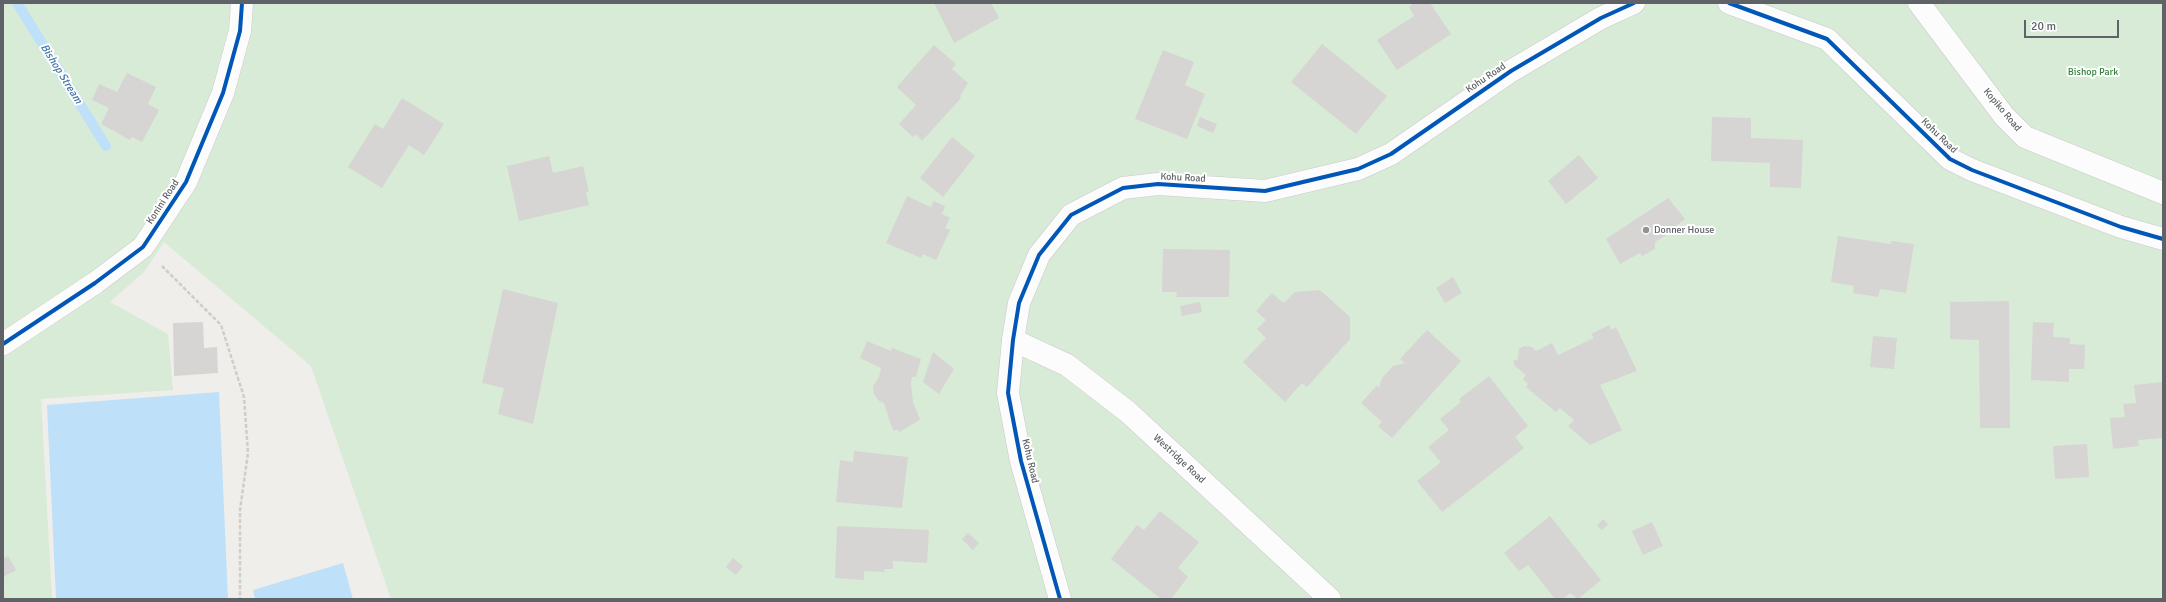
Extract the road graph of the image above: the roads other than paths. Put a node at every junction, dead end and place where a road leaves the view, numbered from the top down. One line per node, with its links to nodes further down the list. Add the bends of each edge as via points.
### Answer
1 (242, 3): 8 (street, Konini Road, via 240,31 223,93 186,182 143,247 95,284)
2 (1634, 3): 7 (street, Kohu Road, via 1601,18 1511,71 1391,154 1358,169 1265,191 1158,184 1123,188 1071,215 1039,255 1019,303)
3 (1729, 3): 6 (street, Kohu Road, via 1827,39 1950,159 1972,170 2121,227)
4 (1919, 3): 5 (street, Kopiko Road, via 2004,116 2025,137)
5 (2163, 193)
6 (2163, 239)
7 (1013, 340): 9 (street, Kohu Road, via 1008,393 1021,461); 10 (street, Westridge Road, via 1068,365 1128,412)
8 (3, 344)
9 (1060, 599)
10 (1330, 599)

